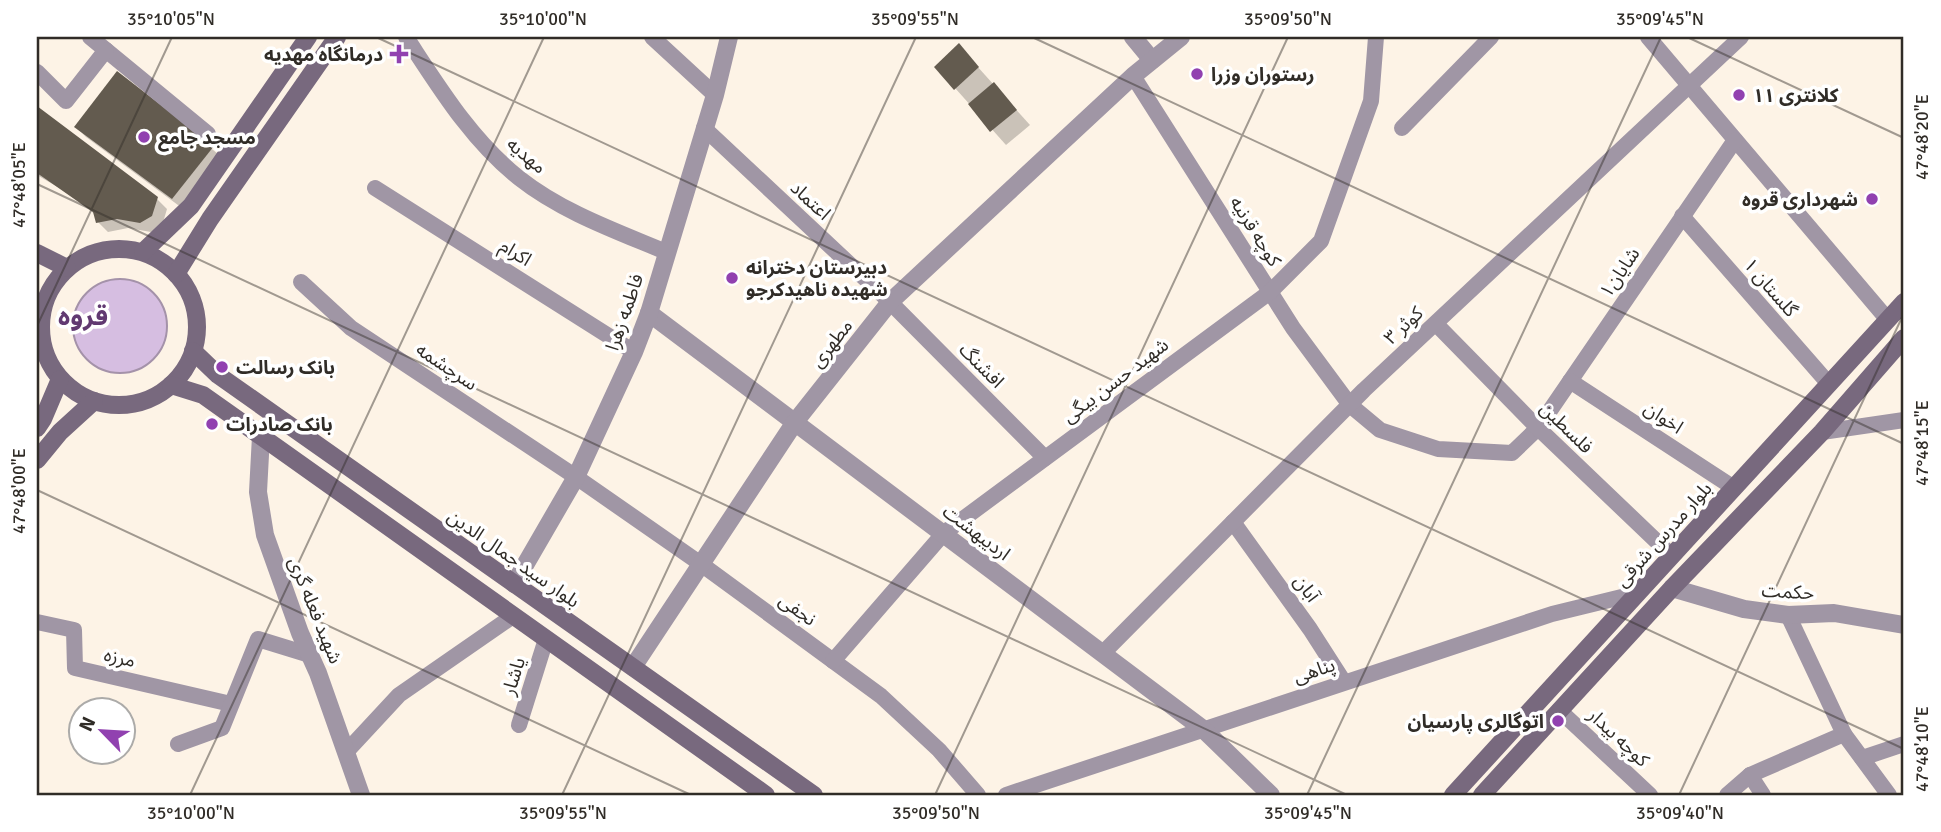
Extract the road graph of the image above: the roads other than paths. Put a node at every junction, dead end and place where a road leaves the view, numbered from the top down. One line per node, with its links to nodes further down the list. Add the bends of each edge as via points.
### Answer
1 (90, 37): 13 (street)
2 (308, 37): 27 (main road, via 191,206)
3 (337, 37): 29 (main road)
4 (406, 37): 25 (street, مهدیه, via 456,113 519,178 583,216)
5 (652, 37): 18 (street)
6 (729, 37): 18 (street, فاطمه زهرا)
7 (1133, 37): 14 (street)
8 (1181, 37): 14 (street, مطهری)
9 (1376, 37): 31 (street, شهید حسن بیگی, via 1371,101 1321,241)
10 (1491, 37): 20 (street)
11 (1648, 37): 17 (street)
12 (1741, 37): 17 (street, کوثر ۳)
13 (106, 50): 15 (street, via 65,101); 21 (street)
14 (1152, 60): 16 (street, مطهری)
15 (37, 72)
16 (1133, 76): 31 (street, کوچه قرنیه); 33 (street, مطهری)
17 (1689, 85): 22 (street); 37 (street, کوثر ۳)
18 (715, 95): 19 (street, فاطمه زهرا)
19 (704, 128): 25 (street, فاطمه زهرا); 33 (street, اعتماد)
20 (1402, 128)
21 (208, 134)
22 (1735, 139): 24 (street, شایان۱); 36 (street)
23 (375, 188): 40 (street, اکرام)
24 (1682, 216): 42 (street, شایان۱); 43 (street, گلستان ۱)
25 (666, 251): 35 (street, فاطمه زهرا)
26 (37, 253): 28 (main road)
27 (143, 253): 28 (main road, via 103,250); 29 (main road)
28 (67, 268): 32 (main road)
29 (176, 274): 39 (main road, via 195,310)
30 (301, 282): 55 (street, سرچشمه, via 351,328)
31 (1270, 292): 46 (street, کوچه قرنیه); 53 (street, شهید حسن بیگی)
32 (41, 299): 41 (main road, via 43,342)
33 (890, 302): 48 (street, مطهری); 53 (street, افشنگ)
34 (1904, 302): 36 (main road, بلوار مدرس شرقی)
35 (649, 313): 40 (street, فاطمه زهرا); 48 (street, اردیبهشت)
36 (1888, 320): 43 (main road, بلوار مدرس شرقی)
37 (1436, 324): 46 (street, کوثر ۳); 50 (street, فلسطین)
38 (1904, 338): 51 (main road)
39 (193, 351): 44 (main road); 61 (main road, بلوار سید جمال الدین, via 218,375)
40 (634, 352): 55 (street, فاطمه زهرا)
41 (60, 379): 45 (main road); 49 (main road)
42 (1570, 381): 50 (street, شایان۱); 56 (street, اخوان)
43 (1829, 384): 56 (main road, بلوار مدرس شرقی)
44 (170, 385): 45 (main road, via 142,401); 52 (main road, via 203,395)
45 (94, 401): 54 (main road)
46 (1350, 405): 50 (street, کوچه قرنیه, via 1380,430 1438,449 1512,453); 57 (street, کوثر ۳)
47 (1904, 420): 51 (street)
48 (795, 422): 58 (street, اردیبهشت); 60 (street, مطهری)
49 (37, 428)
50 (1538, 428): 59 (street, فلسطین)
51 (1822, 432): 62 (main road)
52 (261, 436): 64 (main road); 70 (street, شهید فعله گری, via 258,492 265,535)
53 (1045, 458): 58 (street, شهید حسن بیگی)
54 (37, 460)
55 (576, 477): 60 (street, نجفی); 61 (street, فاطمه زهرا)
56 (1734, 488): 59 (main road, بلوار مدرس شرقی)
57 (1233, 522): 69 (street, کوثر ۳); 73 (street, آبان)
58 (944, 533): 69 (street, اردیبهشت); 71 (street, شهید حسن بیگی)
59 (1672, 556): 63 (main road, بلوار مدرس شرقی)
60 (701, 564): 71 (street, نجفی); 72 (street, مطهری)
61 (514, 583): 72 (main road, بلوار سید جمال الدین)
62 (1672, 588): 65 (street, حکمت, via 1744,609); 75 (main road)
63 (1638, 593): 73 (street, پناهی, via 1552,614); 91 (main road, بلوار مدرس شرقی)
64 (513, 615): 68 (main road); 81 (street, via 400,695)
65 (1788, 615): 67 (street, حکمت, via 1834,613); 78 (street)
66 (37, 622): 74 (street, مرزه, via 74,630 75,668)
67 (1904, 625)
68 (546, 639): 76 (street, یاشار); 85 (main road)
69 (1103, 653): 77 (street, اردیبهشت)
70 (310, 655): 74 (street, via 258,639); 81 (street, شهید فعله گری)
71 (833, 661): 88 (street, نجفی, via 920,732)
72 (632, 667): 83 (main road, بلوار سید جمال الدین)
73 (1344, 682): 77 (street, پناهی)
74 (231, 704): 79 (street, via 222,728)
75 (1559, 710): 92 (main road); 93 (street, کوچه بیدار)
76 (519, 725)
77 (1203, 729): 89 (street, پناهی); 90 (street, اردیبهشت)
78 (1844, 734): 82 (street); 84 (street)
79 (178, 744)
80 (1904, 744): 82 (street)
81 (347, 751): 86 (street, شهید فعله گری)
82 (1862, 758): 96 (street)
83 (773, 766): 85 (main road); 87 (main road, بلوار سید جمال الدین)
84 (1750, 775): 94 (street); 95 (street)
85 (761, 792)
86 (361, 795)
87 (814, 795)
88 (978, 795)
89 (1006, 795)
90 (1271, 795)
91 (1453, 795)
92 (1482, 795)
93 (1650, 795)
94 (1727, 795)
95 (1763, 795)
96 (1889, 795)

